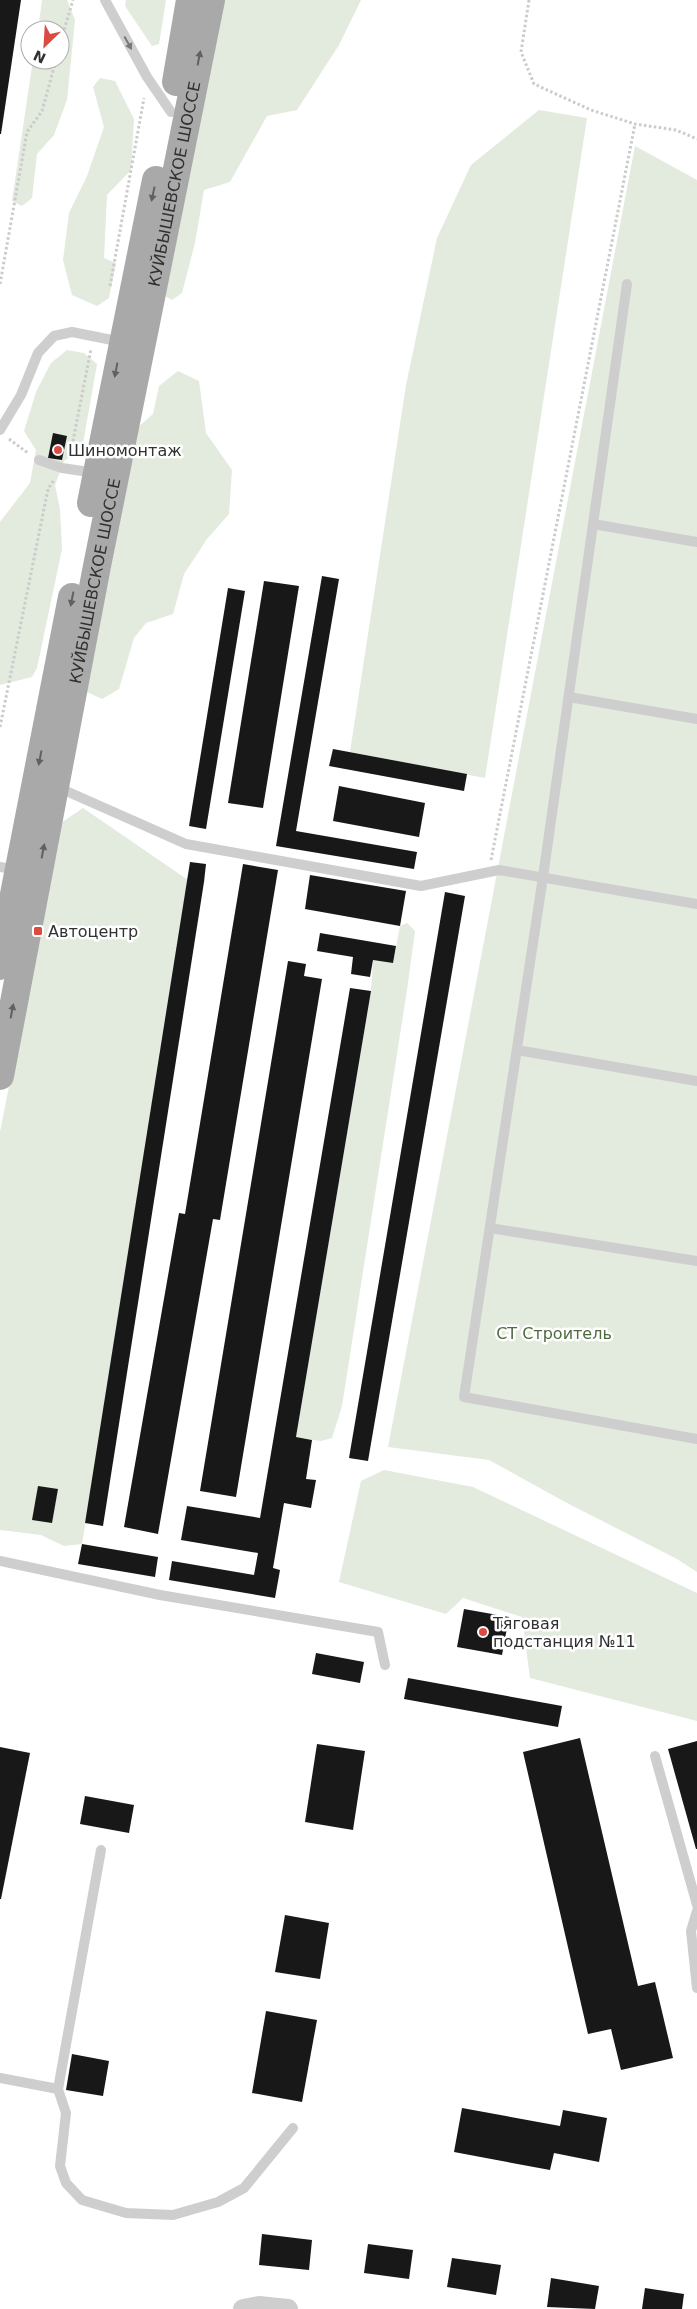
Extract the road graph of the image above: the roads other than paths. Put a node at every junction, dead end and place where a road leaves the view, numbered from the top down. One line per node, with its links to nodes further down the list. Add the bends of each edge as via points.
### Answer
1 (105, 0): 4 (lane, one-way to 4)
2 (190, 0): 4 (main road, КУЙБЫШЕВСКОЕ ШОССЕ)
3 (211, 0): 14 (main road, КУЙБЫШЕВСКОЕ ШОССЕ, one-way to 3)
4 (170, 112): 6 (main road, КУЙБЫШЕВСКОЕ ШОССЕ, one-way to 6)
5 (627, 284): 10 (lane)
6 (122, 342): 7 (lane, via 72,332 54,336 38,353 21,395); 9 (main road, КУЙБЫШЕВСКОЕ ШОССЕ, one-way to 9)
7 (0, 430)
8 (38, 460): 9 (lane, via 62,468)
9 (97, 473): 15 (main road, КУЙБЫШЕВСКОЕ ШОССЕ, one-way to 15)
10 (593, 524): 11 (lane); 12 (lane)
11 (697, 542)
12 (568, 697): 13 (lane); 16 (lane)
13 (697, 719)
14 (56, 786): 16 (lane, via 186,844 421,886 499,870); 20 (main road, КУЙБЫШЕВСКОЕ ШОССЕ, one-way to 14)
15 (9, 868): 18 (main road, КУЙБЫШЕВСКОЕ ШОССЕ)
16 (543, 876): 17 (lane); 19 (lane)
17 (697, 904)
18 (0, 966)
19 (517, 1050): 21 (lane); 22 (lane)
20 (0, 1076)
21 (697, 1081)
22 (490, 1228): 23 (lane); 24 (lane, via 464,1397)
23 (697, 1261)
24 (697, 1439)
25 (0, 1561): 26 (lane, via 160,1595 378,1632)
26 (385, 1665)
27 (655, 1756): 29 (lane)
28 (101, 1850): 33 (lane)
29 (697, 1905)
30 (697, 1911): 31 (lane, via 691,1931)
31 (697, 1988)
32 (0, 2078): 33 (lane)
33 (58, 2088): 34 (lane, via 66,2113 60,2166 66,2183 82,2200 126,2213 173,2215 218,2202 244,2188)
34 (293, 2128)
35 (243, 2309): 36 (street, via 259,2306)
36 (288, 2309)

